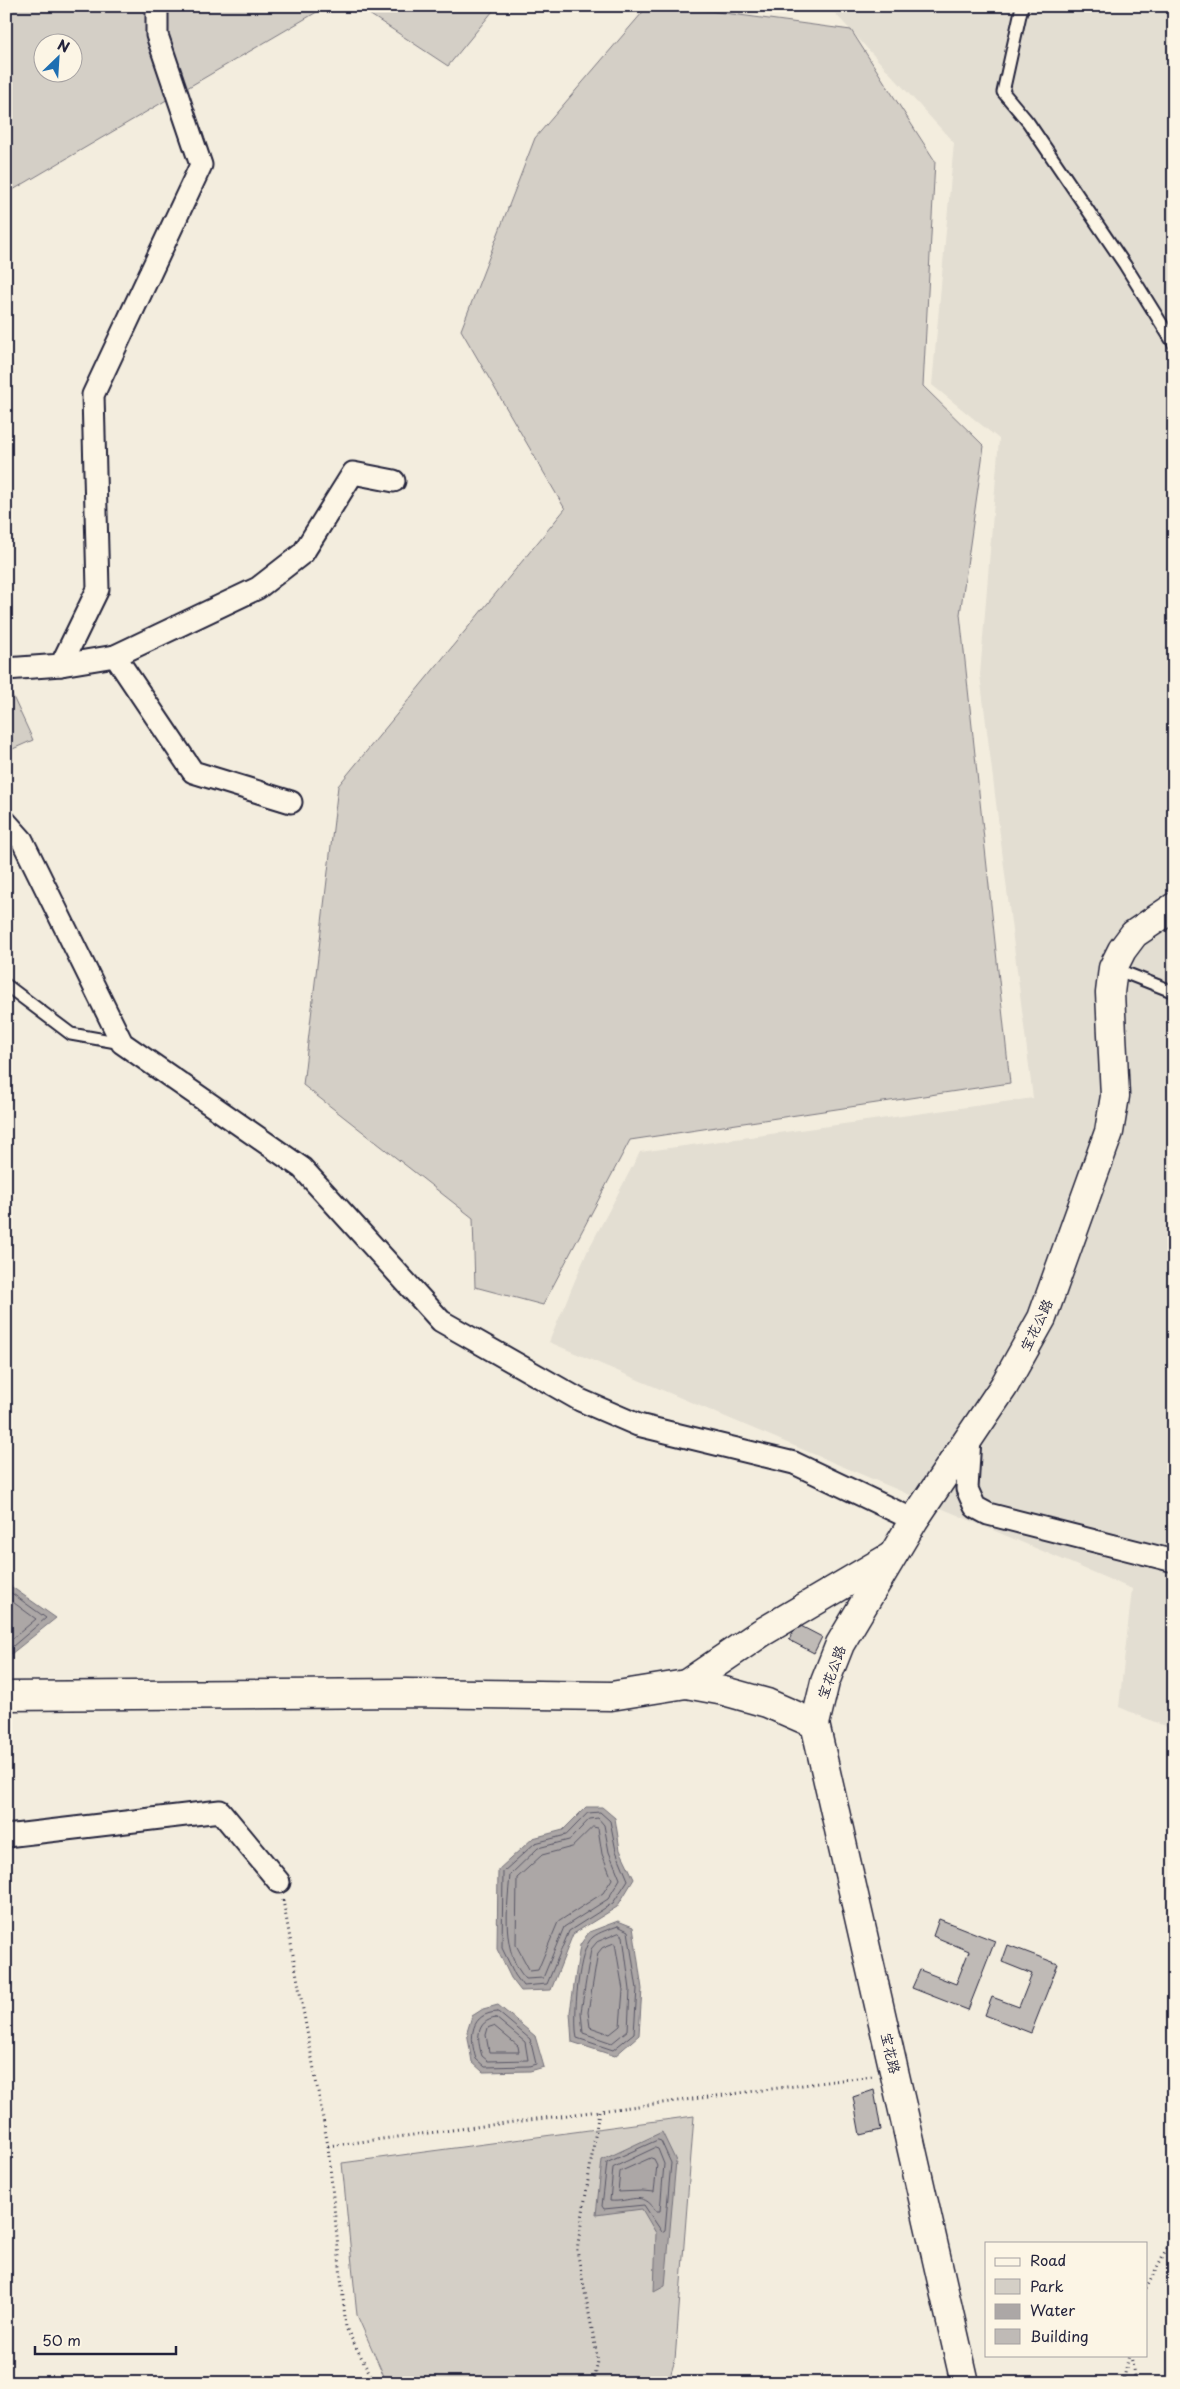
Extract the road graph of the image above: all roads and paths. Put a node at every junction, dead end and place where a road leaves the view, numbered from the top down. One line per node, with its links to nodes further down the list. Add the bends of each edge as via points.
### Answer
1 (157, 6): 6 (street, via 157,35 200,164 93,395 98,589)
2 (1022, 6): 3 (lane, via 1003,92 1028,122 1115,249)
3 (1174, 344)
4 (394, 480): 5 (street, via 353,473 303,553 258,588)
5 (115, 656): 6 (street); 8 (street, via 193,772)
6 (61, 665): 7 (street)
7 (6, 669)
8 (291, 802)
9 (6, 822): 14 (street, via 22,840)
10 (1174, 907): 11 (street, 宝花公路, via 1134,934)
11 (1113, 968): 13 (lane); 15 (street, 宝花公路, via 1110,993 1114,1096 1109,1132 1042,1318)
12 (6, 985): 14 (lane, via 71,1034)
13 (1174, 992)
14 (122, 1043): 16 (street, via 302,1168 441,1321 580,1400 638,1424 794,1463)
15 (970, 1438): 16 (street, 宝花公路); 18 (street, via 967,1489 975,1507 988,1514)
16 (914, 1520): 17 (street, 宝花公路)
17 (892, 1556): 19 (street, via 761,1633); 21 (street, 宝花公路, via 840,1644 825,1682)
18 (1174, 1561)
19 (686, 1684): 20 (street, via 611,1696 396,1693); 21 (street, via 767,1703)
20 (6, 1696)
21 (815, 1724): 24 (street, 宝花路)
22 (6, 1836): 23 (street, via 220,1811)
23 (279, 1882): 26 (path)
24 (896, 2073): 25 (path); 33 (street, 宝花路)
25 (599, 2111): 26 (path); 32 (path, via 577,2250 598,2361)
26 (328, 2146): 31 (path, via 346,2328)
27 (1174, 2234): 28 (path)
28 (1148, 2285)
29 (1130, 2356): 34 (path)
30 (1130, 2356): 35 (path)
31 (374, 2383)
32 (594, 2383)
33 (965, 2383)
34 (1123, 2383)
35 (1135, 2383)

